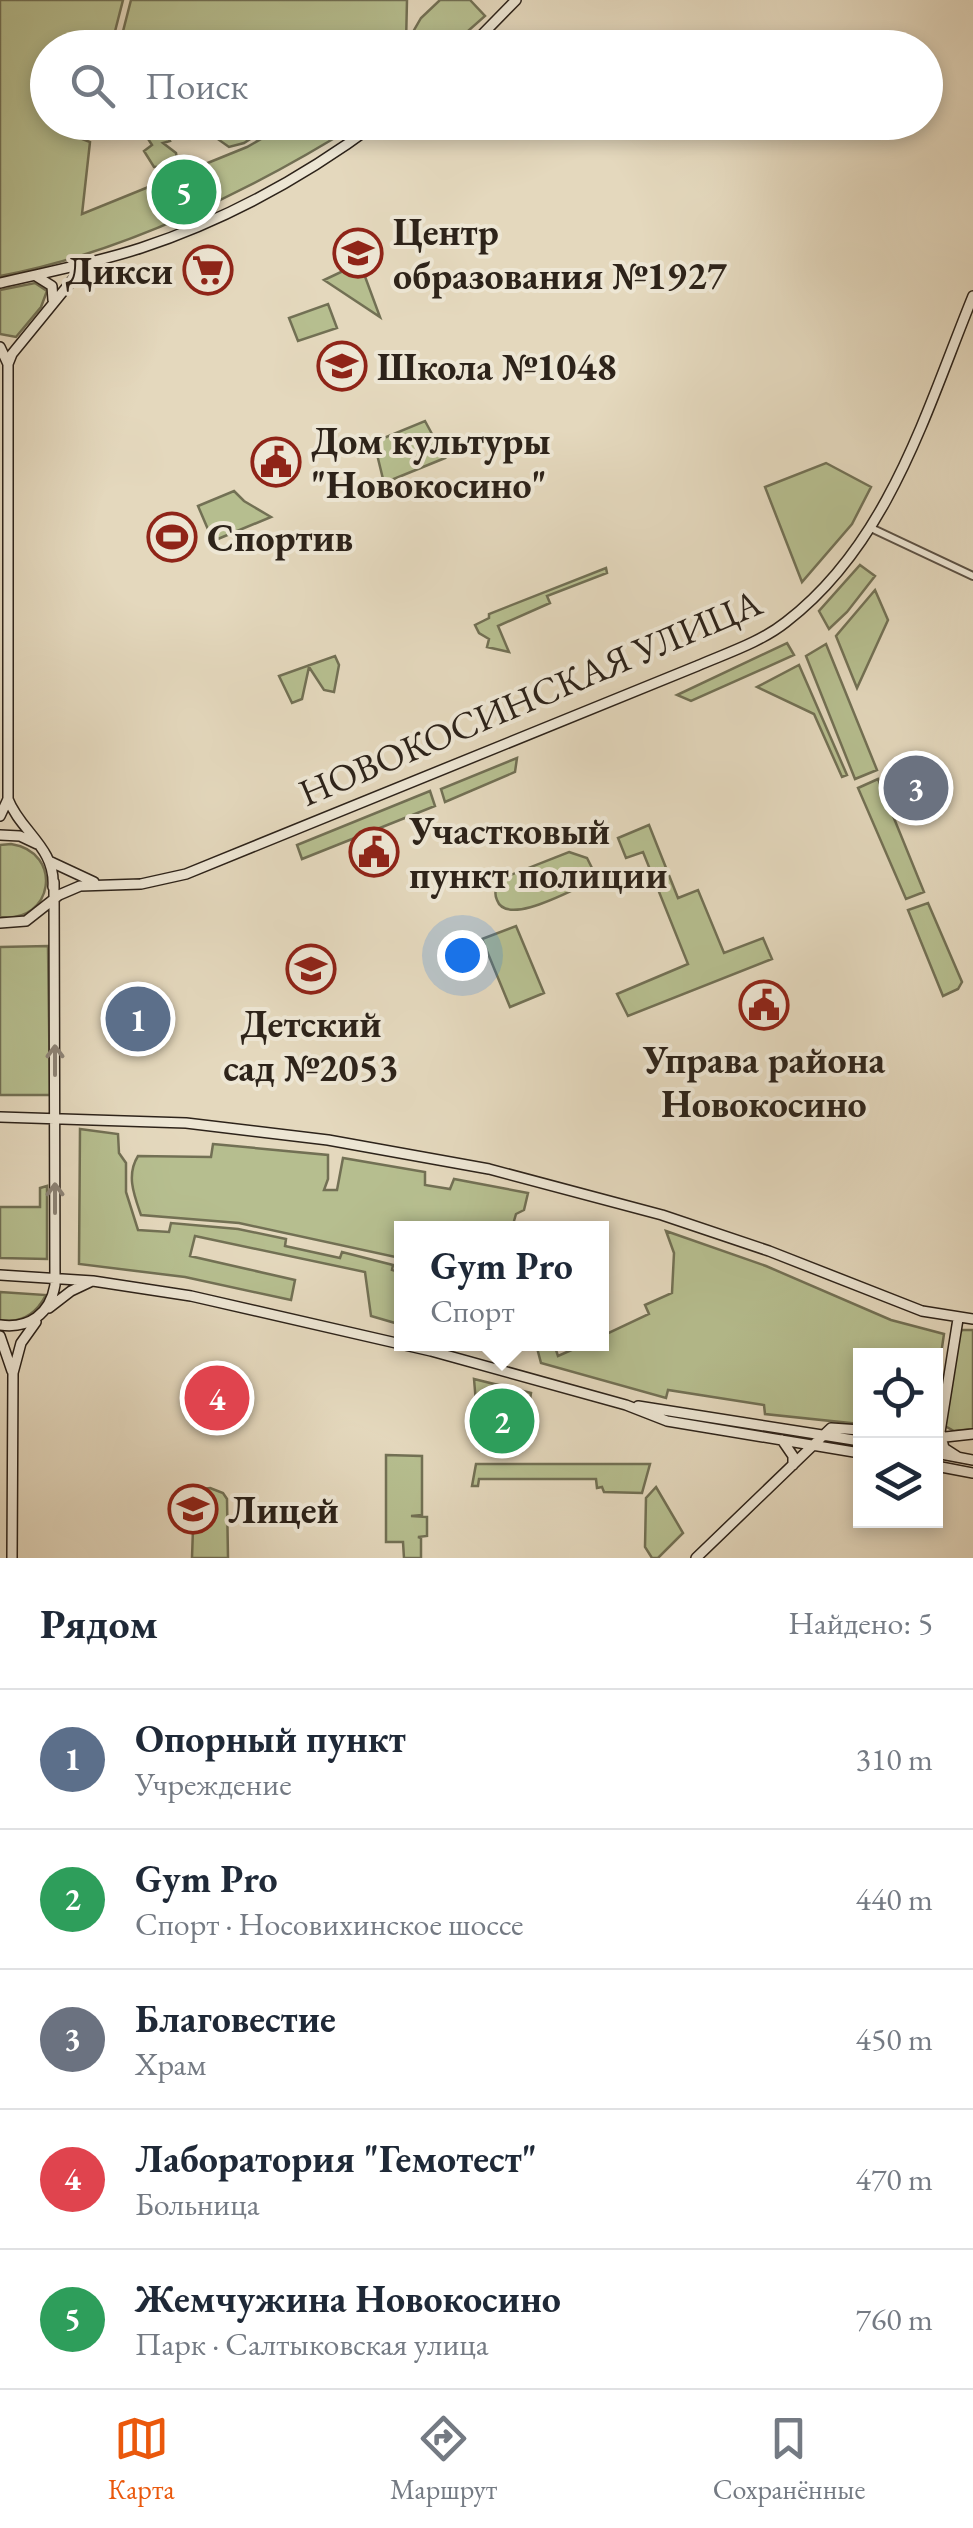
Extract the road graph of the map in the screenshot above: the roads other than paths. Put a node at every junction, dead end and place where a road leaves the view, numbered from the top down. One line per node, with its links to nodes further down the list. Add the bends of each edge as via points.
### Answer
1 (516, 0): 2 (street)
2 (487, 30)
3 (349, 140): 4 (street, via 260,196 162,240)
4 (95, 261): 5 (street); 8 (street, via 75,274)
5 (30, 276): 6 (street); 8 (street, via 52,286)
6 (0, 283)
7 (973, 296): 12 (street, НОВОКОСИНСКАЯ УЛИЦА)
8 (46, 311): 9 (street)
9 (24, 338): 10 (street); 11 (street)
10 (0, 344): 11 (street)
11 (8, 364): 14 (street)
12 (871, 528): 13 (street); 19 (street, НОВОКОСИНСКАЯ УЛИЦА, via 811,602 776,630 736,649 186,874)
13 (973, 576)
14 (8, 799): 15 (street); 17 (street)
15 (0, 816)
16 (0, 836): 17 (street, via 28,839)
17 (47, 858): 18 (street); 19 (street)
18 (54, 882): 20 (street); 21 (street)
19 (106, 884): 20 (street, via 72,888)
20 (54, 900): 21 (street); 24 (street, one-way to 20)
21 (38, 913): 22 (street)
22 (0, 924)
23 (0, 1117): 24 (street)
24 (55, 1118): 26 (street, one-way to 24); 29 (street, via 237,1128 489,1169 662,1215)
25 (0, 1275): 26 (street)
26 (56, 1278): 27 (street); 28 (street)
27 (93, 1282): 28 (street); 33 (street, via 191,1296)
28 (42, 1314): 31 (street, via 22,1325); 35 (street, via 21,1343)
29 (958, 1319): 30 (street); 37 (street)
30 (973, 1319)
31 (0, 1325)
32 (0, 1336): 35 (street)
33 (394, 1342)
34 (431, 1351): 36 (street)
35 (13, 1373): 53 (street)
36 (626, 1405): 40 (street); 42 (street, via 667,1421)
37 (943, 1405)
38 (853, 1430): 40 (street, via 831,1428)
39 (973, 1434): 41 (street)
40 (824, 1435): 43 (street); 44 (street)
41 (943, 1437)
42 (782, 1440): 44 (street); 50 (street)
43 (853, 1440)
44 (814, 1445): 46 (street); 50 (street)
45 (943, 1447): 48 (street)
46 (853, 1452)
47 (943, 1454): 48 (street)
48 (958, 1457): 49 (street)
49 (973, 1460)
50 (793, 1465): 54 (street)
51 (943, 1467): 52 (street)
52 (973, 1473)
53 (12, 1558)
54 (696, 1558)

